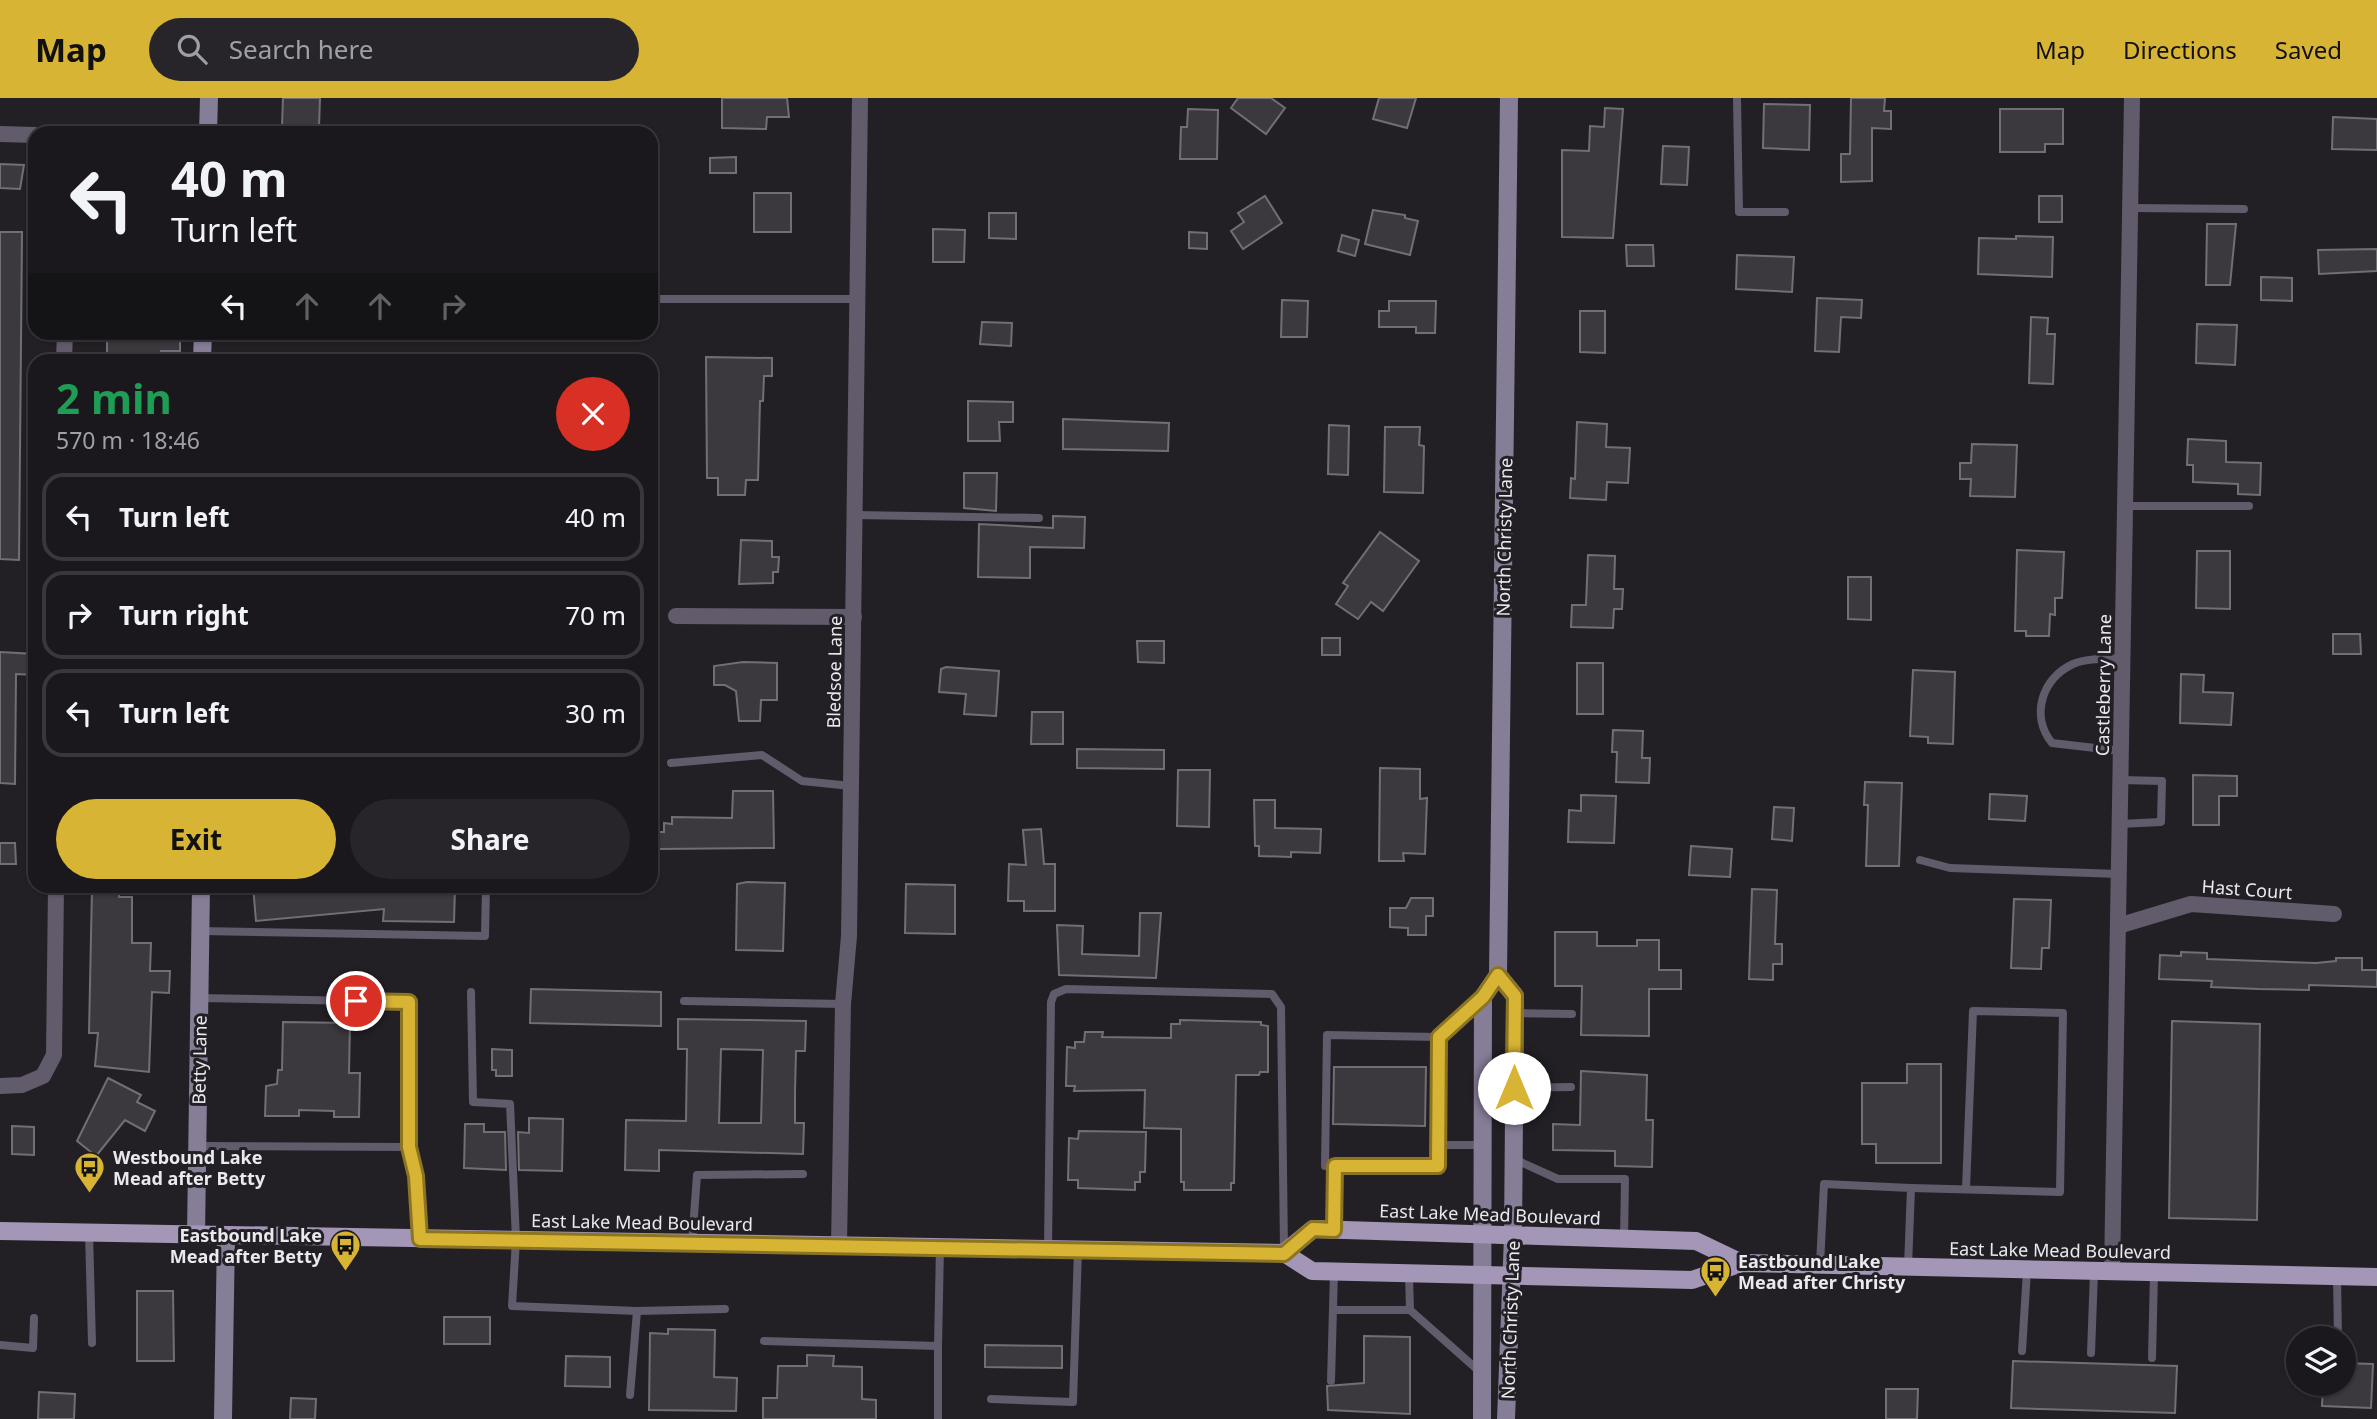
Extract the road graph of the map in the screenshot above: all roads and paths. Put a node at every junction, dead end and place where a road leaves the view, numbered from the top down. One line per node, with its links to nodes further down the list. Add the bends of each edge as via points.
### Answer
1 (209, 98): 6 (street)
2 (860, 98): 13 (street, Bledsoe Lane)
3 (1509, 98): 34 (street, North Christy Lane)
4 (1737, 98): 11 (lane, via 1739,212)
5 (2132, 98): 9 (street, Castleberry Lane)
6 (208, 126)
7 (0, 134): 8 (street)
8 (28, 135)
9 (2130, 208): 10 (lane); 14 (street, Castleberry Lane)
10 (2244, 209)
11 (1785, 212)
12 (658, 299): 13 (lane)
13 (858, 299): 16 (street, Bledsoe Lane)
14 (2125, 506): 15 (lane); 20 (street, Castleberry Lane)
15 (2249, 506)
16 (855, 515): 17 (lane); 19 (street, Bledsoe Lane)
17 (1040, 518)
18 (676, 616): 19 (street)
19 (854, 617): 24 (street, Bledsoe Lane)
20 (2123, 658): 21 (street, Castleberry Lane); 21 (lane, via 2090,660 2063,670 2043,694 2039,713 2052,743)
21 (2121, 751): 23 (street, Castleberry Lane)
22 (671, 763): 24 (lane, via 762,755 802,781)
23 (2121, 780): 25 (street, Castleberry Lane); 25 (lane, via 2162,782 2161,822)
24 (851, 786): 39 (street, Bledsoe Lane, via 849,936)
25 (2120, 824): 27 (street, Castleberry Lane)
26 (1920, 860): 27 (lane, via 1950,868)
27 (2119, 874): 32 (street, Castleberry Lane)
28 (56, 893): 43 (street, via 54,1055 43,1076 22,1085)
29 (201, 893): 33 (street, Betty Lane)
30 (486, 893): 33 (lane, via 485,936)
31 (2334, 914): 32 (street, Hast Court, via 2191,904)
32 (2118, 926): 76 (street, Castleberry Lane)
33 (200, 931): 37 (street, Betty Lane)
34 (1498, 975): 36 (street); 40 (street, North Christy Lane, via 1515,996)
35 (471, 992): 64 (lane, via 473,1102 509,1104)
36 (1483, 997): 42 (lane); 47 (street, North Christy Lane)
37 (199, 998): 48 (street, Betty Lane); 49 (lane, via 409,1002)
38 (684, 1000): 39 (lane)
39 (843, 1004): 66 (street, Bledsoe Lane)
40 (1515, 1013): 41 (lane); 45 (street, North Christy Lane)
41 (1573, 1014)
42 (1439, 1037): 46 (lane); 51 (lane, via 1327,1035 1325,1166)
43 (0, 1086)
44 (1572, 1087): 45 (lane)
45 (1514, 1088): 50 (street, North Christy Lane)
46 (1438, 1145): 47 (lane); 51 (lane, via 1438,1166)
47 (1482, 1145): 58 (street, North Christy Lane)
48 (198, 1146): 49 (lane); 59 (street, Betty Lane)
49 (409, 1147): 62 (lane, via 416,1176)
50 (1514, 1159): 61 (street, North Christy Lane); 63 (lane, via 1558,1179 1625,1179)
51 (1335, 1166): 55 (lane)
52 (803, 1174): 65 (lane, via 697,1174)
53 (1911, 1188): 54 (lane); 72 (lane, via 1824,1184); 73 (lane)
54 (1966, 1189): 54 (lane, via 2060,1192 2063,1013 1973,1012)
55 (1334, 1230): 58 (main road, East Lake Mead Boulevard); 70 (main road, East Lake Mead Boulevard, via 1313,1229)
56 (0, 1231): 57 (main road, East Lake Mead Boulevard)
57 (89, 1233): 59 (main road, East Lake Mead Boulevard); 90 (lane)
58 (1481, 1234): 61 (main road, East Lake Mead Boulevard); 79 (street, North Christy Lane)
59 (196, 1235): 60 (main road, East Lake Mead Boulevard)
60 (226, 1235): 62 (main road, East Lake Mead Boulevard); 100 (street)
61 (1513, 1236): 63 (main road, East Lake Mead Boulevard); 80 (street, North Christy Lane)
62 (420, 1239): 64 (main road, East Lake Mead Boulevard)
63 (1624, 1239): 71 (main road, East Lake Mead Boulevard, via 1696,1241)
64 (516, 1240): 65 (main road, East Lake Mead Boulevard); 86 (lane, via 512,1306)
65 (692, 1244): 66 (main road, East Lake Mead Boulevard)
66 (839, 1246): 67 (main road, East Lake Mead Boulevard)
67 (940, 1247): 68 (main road, East Lake Mead Boulevard); 92 (lane)
68 (1048, 1249): 69 (main road, East Lake Mead Boulevard); 70 (lane, via 1051,1002 1054,994 1066,989 1272,994 1277,999 1281,1007)
69 (1078, 1250): 70 (main road, East Lake Mead Boulevard); 99 (lane, via 1073,1402)
70 (1284, 1254): 75 (main road, East Lake Mead Boulevard, via 1312,1271)
71 (1742, 1263): 72 (main road, East Lake Mead Boulevard); 80 (main road, East Lake Mead Boulevard, via 1692,1280)
72 (1820, 1265): 73 (main road, East Lake Mead Boulevard)
73 (1908, 1267): 74 (main road, East Lake Mead Boulevard)
74 (2027, 1270): 76 (main road, East Lake Mead Boulevard); 93 (lane)
75 (1334, 1272): 77 (main road, East Lake Mead Boulevard); 84 (lane)
76 (2103, 1272): 78 (main road, East Lake Mead Boulevard); 94 (lane)
77 (1409, 1273): 79 (main road, East Lake Mead Boulevard); 85 (lane)
78 (2154, 1273): 81 (main road, East Lake Mead Boulevard); 95 (lane)
79 (1481, 1275): 80 (main road, East Lake Mead Boulevard); 96 (street, North Christy Lane)
80 (1513, 1276): 103 (street, North Christy Lane)
81 (2337, 1276): 82 (main road, East Lake Mead Boulevard); 88 (lane)
82 (2377, 1277)
83 (726, 1310): 86 (lane)
84 (1333, 1310): 85 (lane); 97 (lane)
85 (1410, 1310): 96 (lane)
86 (636, 1311): 98 (lane)
87 (34, 1318): 91 (lane, via 33,1348)
88 (2338, 1326)
89 (764, 1341): 92 (lane)
90 (92, 1343)
91 (0, 1345)
92 (938, 1346): 101 (lane)
93 (2022, 1351)
94 (2091, 1353)
95 (2152, 1358)
96 (1482, 1373): 102 (street, North Christy Lane)
97 (1331, 1381)
98 (630, 1395)
99 (991, 1399)
100 (223, 1419)
101 (938, 1419)
102 (1482, 1419)
103 (1506, 1419)

